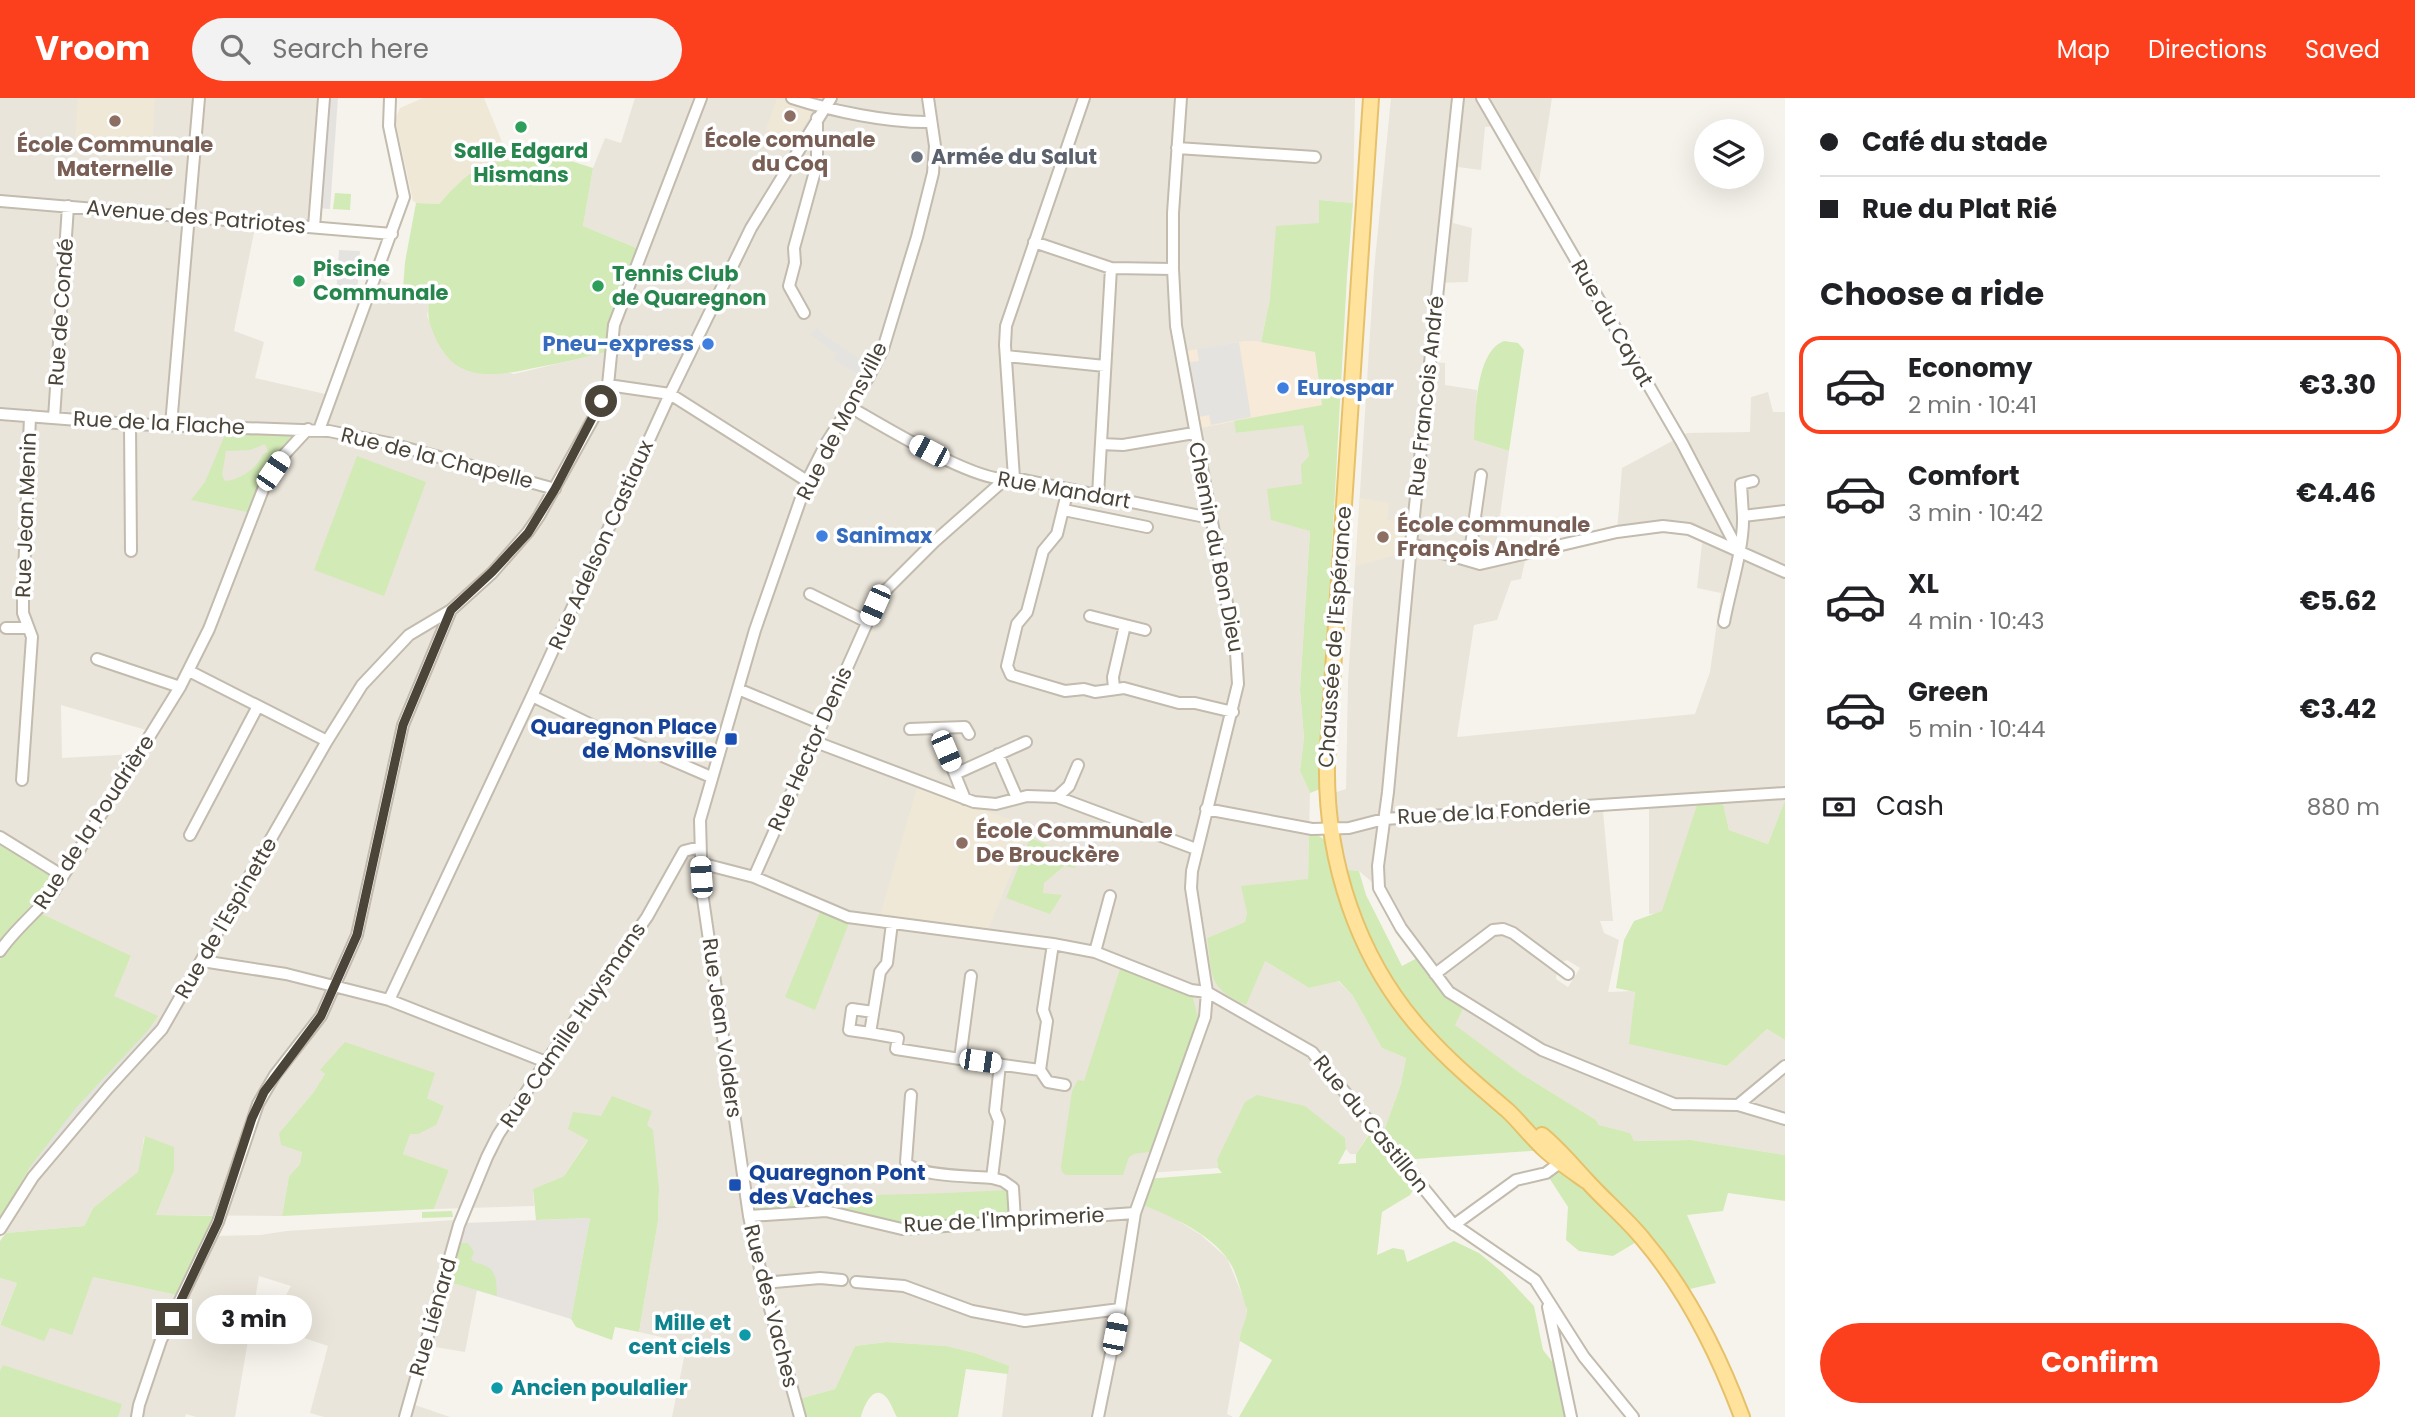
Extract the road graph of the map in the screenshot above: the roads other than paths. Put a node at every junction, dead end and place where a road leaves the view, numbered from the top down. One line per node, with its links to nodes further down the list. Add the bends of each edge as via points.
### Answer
1 (199, 98): 20 (street)
2 (324, 98): 21 (street)
3 (390, 98): 4 (street); 22 (street, via 389,126 404,197)
4 (401, 98)
5 (701, 98): 29 (street, via 614,325)
6 (792, 98): 13 (street)
7 (928, 98): 15 (street, Rue de Monsville)
8 (1084, 98): 23 (street)
9 (1181, 98): 16 (street, Chemin du Bon Dieu)
10 (1371, 98): 92 (main road, Chaussée de l'Espérance, via 1326,761)
11 (1458, 98): 52 (street, Rue Francois André)
12 (1482, 98): 53 (street, Rue du Cayat, via 1682,443)
13 (827, 103): 14 (street, Rue Adelson Castiaux); 15 (street, via 912,123)
14 (817, 118): 26 (street, via 817,164 794,248 789,286); 30 (street, Rue Adelson Castiaux, via 751,229)
15 (931, 122): 31 (street, Rue de Monsville, via 933,173 917,237 883,349)
16 (1177, 148): 17 (street); 25 (street, Chemin du Bon Dieu)
17 (1315, 157)
18 (0, 201): 19 (street, Avenue des Patriotes)
19 (68, 206): 20 (street, Avenue des Patriotes); 34 (street, Rue de Condé)
20 (189, 218): 21 (street, Avenue des Patriotes); 36 (street)
21 (314, 227): 22 (street, Avenue des Patriotes)
22 (392, 234): 37 (street)
23 (1034, 242): 24 (street); 27 (street, via 1006,326)
24 (1111, 268): 25 (street); 28 (street)
25 (1173, 269): 38 (street, Chemin du Bon Dieu, via 1177,326)
26 (804, 313)
27 (1006, 356): 28 (street); 41 (street)
28 (1105, 366): 39 (street)
29 (608, 385): 30 (street); 44 (street)
30 (670, 394): 42 (street); 71 (street, Rue Adelson Castiaux)
31 (850, 407): 41 (street, Rue Mandart, via 929,451 982,474); 42 (street, Rue de Monsville)
32 (0, 414): 33 (street, Rue de la Flache)
33 (30, 416): 34 (street, Rue de la Flache); 64 (street, Rue Jean Menin, via 23,602)
34 (54, 418): 35 (street, Rue de la Flache)
35 (130, 424): 36 (street, Rue de la Flache); 54 (street)
36 (171, 425): 37 (street, Rue de la Flache)
37 (313, 430): 44 (street, Rue de la Chapelle, via 388,443); 67 (street, Rue de la Poudrière, via 283,456 264,487)
38 (1195, 433): 39 (street, via 1123,445); 50 (street, Chemin du Bon Dieu)
39 (1101, 444): 46 (street)
40 (1481, 475): 55 (street)
41 (1009, 479): 45 (street, Rue Mandart); 60 (street, Rue Hector Denis, via 886,590)
42 (807, 481): 69 (street, Rue de Monsville)
43 (1753, 481): 49 (street, via 1741,484)
44 (555, 489): 58 (street, via 522,540)
45 (1068, 489): 46 (street, Rue Mandart); 47 (street)
46 (1098, 495): 50 (street, Rue Mandart)
47 (1063, 510): 51 (street); 70 (street, via 1057,534 1043,551 1007,666 1011,675 1065,691)
48 (1785, 511): 49 (street)
49 (1743, 516): 53 (street)
50 (1210, 518): 73 (street, Chemin du Bon Dieu, via 1238,670)
51 (1147, 527)
52 (1411, 544): 55 (street); 91 (street, Rue Francois André)
53 (1738, 550): 55 (street, via 1689,530 1663,526 1616,531 1480,564); 56 (street); 61 (street)
54 (131, 551)
55 (1469, 559)
56 (1785, 572)
57 (810, 594): 60 (street)
58 (451, 610): 78 (street, Rue de l'Espinette, via 409,635 374,671); 109 (street, via 403,725 360,923)
59 (1090, 616): 62 (street)
60 (867, 622): 74 (street, Rue Hector Denis)
61 (1724, 622)
62 (1125, 625): 65 (street); 70 (street)
63 (6, 628): 64 (street)
64 (28, 628): 85 (street, Rue Jean Menin, via 32,637)
65 (1145, 630)
66 (97, 659): 68 (street)
67 (189, 670): 68 (street, Rue de la Poudrière); 72 (street)
68 (180, 687): 98 (street, Rue de la Poudrière)
69 (738, 689): 74 (street); 84 (street, Rue de Monsville)
70 (1114, 689): 73 (street)
71 (533, 696): 84 (street); 111 (street, Rue Adelson Castiaux)
72 (258, 706): 78 (street); 93 (street)
73 (1233, 712): 90 (street, Chemin du Bon Dieu)
74 (822, 724): 79 (street, Rue Hector Denis)
75 (910, 729): 76 (street)
76 (936, 729): 77 (street, via 965,727); 83 (street)
77 (968, 734)
78 (327, 741): 105 (street, Rue de l'Espinette)
79 (813, 741): 89 (street); 99 (street, Rue Hector Denis)
80 (1026, 742): 81 (street)
81 (998, 754): 83 (street); 88 (street)
82 (1078, 765): 87 (street, via 1069,786)
83 (955, 774): 89 (street)
84 (711, 777): 95 (street, Rue de Monsville, via 700,820)
85 (22, 780)
86 (1785, 793): 91 (street, Rue de la Fonderie)
87 (1057, 797): 88 (street); 96 (street)
88 (1017, 798): 89 (street, via 985,804)
89 (965, 799)
90 (1206, 809): 92 (street, Rue de la Fonderie, via 1312,829); 96 (street, Chemin du Bon Dieu)
91 (1384, 819): 92 (street, Rue de la Fonderie); 106 (street, Rue Francois André, via 1379,888 1401,929)
92 (1330, 828): 122 (main road, Chaussée de l'Espérance, via 1351,913 1378,969 1425,1034)
93 (190, 835)
94 (0, 837): 98 (street)
95 (700, 847): 97 (street, Rue de Monsville); 115 (street, Rue Camille Huysmans, via 684,851 647,917)
96 (1196, 849): 110 (street, Chemin du Bon Dieu, via 1191,888)
97 (700, 863): 99 (street, Rue du Castillon); 127 (street, Rue Jean Volders)
98 (63, 876): 103 (street, Rue de la Poudrière)
99 (754, 877): 101 (street, Rue du Castillon, via 848,917)
100 (1110, 896): 104 (street)
101 (892, 923): 102 (street, Rue du Castillon); 112 (street)
102 (1053, 944): 104 (street, Rue du Castillon); 118 (street)
103 (0, 951)
104 (1095, 952): 110 (street, Rue du Castillon)
105 (202, 961): 109 (street); 133 (street, Rue de l'Espinette, via 162,1029 33,1177)
106 (1435, 974): 107 (street, via 1493,930 1503,929); 121 (street, Rue Francois André, via 1449,992 1542,1050 1674,1104)
107 (1568, 974)
108 (971, 976): 114 (street)
109 (335, 987): 111 (street); 139 (street, via 321,1016 258,1104 218,1222 161,1340)
110 (1207, 992): 128 (street, Chemin du Bon Dieu, via 1205,1017); 132 (street, Rue du Castillon, via 1312,1052)
111 (389, 1000): 115 (street)
112 (873, 1012): 113 (street); 113 (street, via 852,1009 849,1030)
113 (870, 1033): 114 (street, via 898,1038 896,1049)
114 (960, 1059): 116 (street)
115 (546, 1062): 130 (street, Rue Camille Huysmans, via 498,1135)
116 (1000, 1064): 118 (street); 125 (street)
117 (1785, 1066): 121 (street)
118 (1040, 1070): 119 (street, via 1048,1082)
119 (1065, 1085)
120 (911, 1095): 125 (street, via 909,1167)
121 (1738, 1105): 123 (street, Rue Francois André)
122 (1512, 1115): 124 (main road); 126 (main road, via 1560,1150)
123 (1785, 1119)
124 (1561, 1163): 126 (main road); 132 (street, via 1546,1173 1516,1180)
125 (992, 1178): 131 (street, via 1013,1188)
126 (1586, 1181): 145 (main road, via 1643,1238 1681,1291 1712,1345)
127 (746, 1194): 129 (street, Rue des Vaches)
128 (1135, 1213): 131 (street, Rue de l'Imprimerie); 138 (street, Chemin du Bon Dieu)
129 (749, 1216): 131 (street, Rue de l'Imprimerie, via 826,1211 902,1228); 136 (street, Rue des Vaches)
130 (461, 1218): 140 (street, Rue Liénard)
131 (1015, 1220)
132 (1454, 1225): 137 (street, Rue du Castillon, via 1528,1274)
133 (0, 1229)
134 (842, 1280): 136 (street)
135 (856, 1282): 138 (street, via 904,1286 972,1311 1025,1321)
136 (763, 1283): 141 (street, Rue des Vaches)
137 (1545, 1296): 143 (street); 144 (street, Rue du Castillon, via 1584,1357)
138 (1120, 1309): 142 (street, Chemin du Bon Dieu)
139 (137, 1417)
140 (405, 1417)
141 (800, 1417)
142 (1098, 1417)
143 (1571, 1417)
144 (1633, 1417)
145 (1742, 1417)

